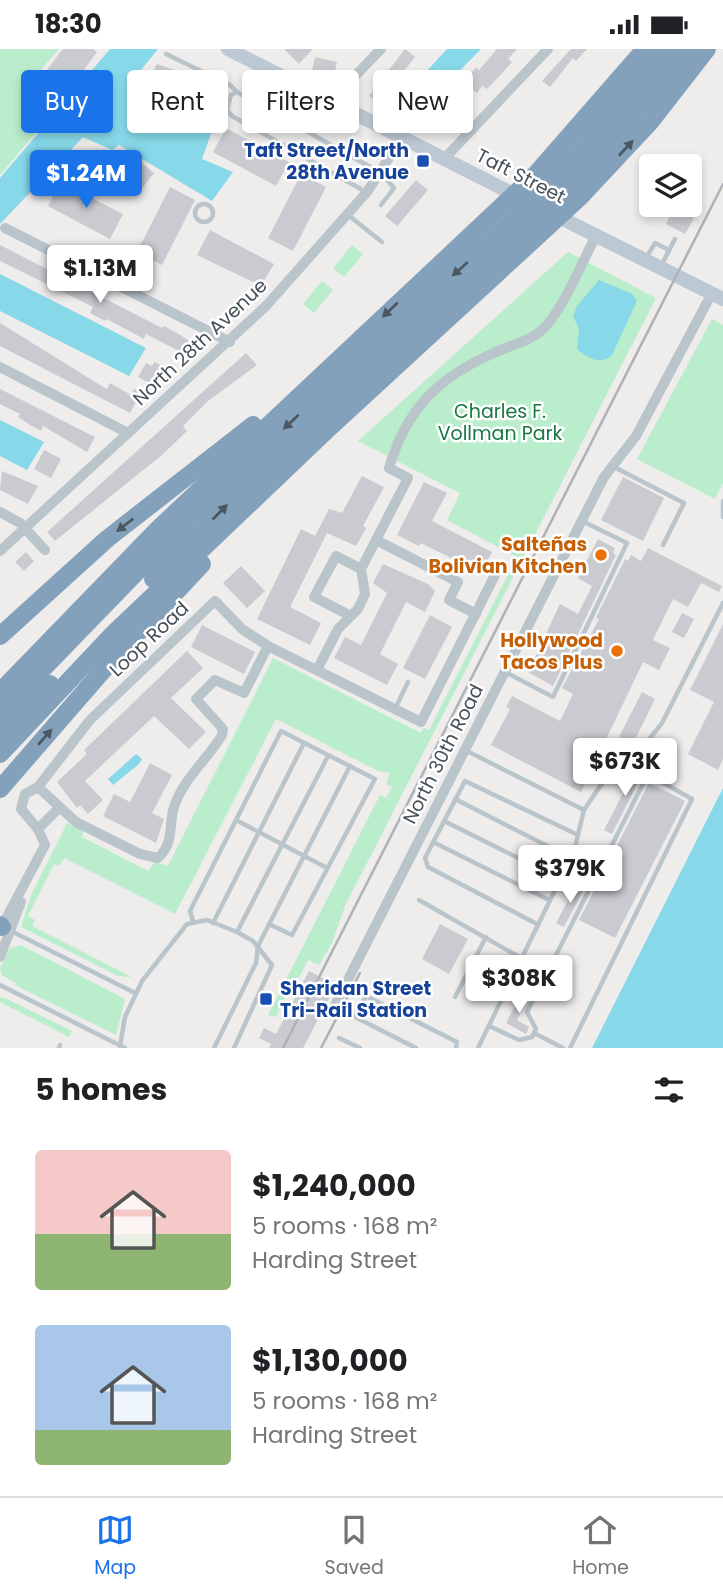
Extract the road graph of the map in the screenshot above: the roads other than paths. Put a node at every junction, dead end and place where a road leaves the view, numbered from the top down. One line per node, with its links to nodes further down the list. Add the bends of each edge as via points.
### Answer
1 (228, 49): 9 (street, Taft Street)
2 (380, 49): 10 (street)
3 (548, 49): 14 (street)
4 (645, 49): 16 (highway)
5 (666, 49): 16 (highway)
6 (686, 49): 16 (highway, via 645,101)
7 (707, 49): 16 (highway, one-way to 7, via 650,121)
8 (166, 54): 11 (lane)
9 (270, 70)
10 (359, 71)
11 (237, 92): 15 (lane); 17 (lane, via 228,104 232,116)
12 (359, 116): 13 (street, Taft Street)
13 (401, 139): 14 (street, Taft Street); 15 (street, North 28th Avenue)
14 (444, 159): 23 (street, Taft Street)
15 (381, 173): 17 (street, North 28th Avenue); 18 (lane, via 394,188)
16 (557, 187): 21 (highway); 21 (highway)
17 (367, 193): 19 (street, North 28th Avenue)
18 (381, 205)
19 (348, 215): 25 (lane); 30 (street, North 28th Avenue)
20 (211, 218): 20 (lane, via 211,206 197,206 197,220)
21 (517, 226): 32 (highway, one-way to 32); 33 (highway); 57 (highway, one-way to 57, via 189,518); 58 (highway, one-way to 21, via 248,484)
22 (5, 228): 30 (street)
23 (596, 236): 27 (street, Taft Street); 41 (street, via 543,329 461,370 437,388 403,428 389,468 408,478)
24 (675, 239): 26 (lane)
25 (382, 242)
26 (669, 250): 27 (lane, via 655,243); 28 (lane)
27 (645, 260): 28 (street, Taft Street)
28 (660, 268): 29 (street, Taft Street)
29 (717, 296): 35 (street, North 30th Road, via 644,423)
30 (230, 342): 34 (street, North 28th Avenue)
31 (0, 367): 34 (street)
32 (298, 397): 50 (highway, one-way to 50, via 260,419 107,539); 55 (highway, via 158,529)
33 (328, 429): 61 (highway, via 113,634); 65 (highway, one-way to 33, via 105,668)
34 (128, 433): 40 (street, North 28th Avenue)
35 (612, 466): 39 (street, North 30th Road); 42 (lane, via 684,503)
36 (723, 501): 38 (lane)
37 (0, 512): 40 (street)
38 (723, 517)
39 (581, 521): 53 (street, North 30th Road); 53 (lane, via 627,544 553,697)
40 (26, 528): 43 (street); 44 (street, North 28th Avenue)
41 (376, 540): 46 (street); 48 (street, via 458,582 449,600)
42 (663, 545)
43 (45, 549)
44 (0, 551)
45 (500, 565): 48 (street)
46 (361, 569): 49 (street, via 365,594 358,609); 49 (street, via 336,556 314,597)
47 (723, 603): 68 (lane, via 662,723 639,752 613,767)
48 (476, 614): 56 (street, via 421,722)
49 (349, 615): 52 (street)
50 (0, 636)
51 (268, 646): 52 (street); 64 (street, Loop Road, via 242,629 215,601 107,702); 67 (street, via 244,693 215,680 196,699 223,729 175,805 172,834 158,858 149,858 76,822)
52 (317, 670): 56 (street)
53 (504, 672): 60 (street, North 30th Road)
54 (408, 682): 56 (lane)
55 (0, 692)
56 (395, 710)
57 (0, 713)
58 (0, 735)
59 (304, 743): 62 (lane); 69 (lane, via 281,731); 72 (lane)
60 (464, 750): 68 (lane); 95 (street, North 30th Road)
61 (0, 754)
62 (328, 755): 63 (lane); 75 (lane)
63 (350, 767): 76 (lane); 78 (lane, via 374,779)
64 (38, 787): 67 (street); 71 (street, Loop Road, via 24,794 21,804)
65 (0, 789)
66 (455, 799): 70 (lane); 73 (lane, via 462,784 471,781); 77 (lane)
67 (56, 806): 71 (street)
68 (584, 810): 73 (lane)
69 (236, 820): 72 (lane); 82 (lane, via 190,911)
70 (444, 821): 74 (lane); 79 (lane)
71 (36, 826): 86 (street, via 44,837 43,851)
72 (259, 832): 75 (lane); 83 (lane)
73 (578, 835): 77 (lane)
74 (433, 842): 81 (lane); 85 (lane, via 425,858 428,867)
75 (282, 845): 76 (lane); 87 (lane)
76 (304, 856): 78 (lane); 84 (lane)
77 (571, 858): 79 (lane)
78 (327, 868): 84 (lane, via 292,935)
79 (560, 879): 81 (lane)
80 (419, 899): 88 (lane)
81 (549, 900): 85 (lane)
82 (193, 921): 83 (lane); 93 (lane, via 156,960)
83 (213, 923): 87 (lane)
84 (270, 924): 89 (lane)
85 (537, 924): 91 (lane)
86 (3, 928): 90 (street); 93 (lane)
87 (237, 932): 89 (lane)
88 (486, 937): 91 (lane); 94 (lane)
89 (258, 946): 100 (lane, via 256,963); 101 (lane, via 269,957 271,970)
90 (0, 957)
91 (521, 958): 96 (lane)
92 (0, 985): 99 (lane)
93 (135, 993): 99 (lane, via 125,1017)
94 (455, 997)
95 (331, 1013)
96 (489, 1026): 97 (lane, via 519,1040 530,1039); 105 (lane)
97 (534, 1033): 106 (lane); 107 (lane, via 527,1012 648,774 692,799)
98 (339, 1038): 102 (lane)
99 (122, 1047)
100 (214, 1048)
101 (234, 1048)
102 (360, 1048)
103 (416, 1048): 104 (lane, via 357,1018 363,998 457,1042)
104 (456, 1048)
105 (478, 1048)
106 (562, 1048)
107 (570, 1048)

